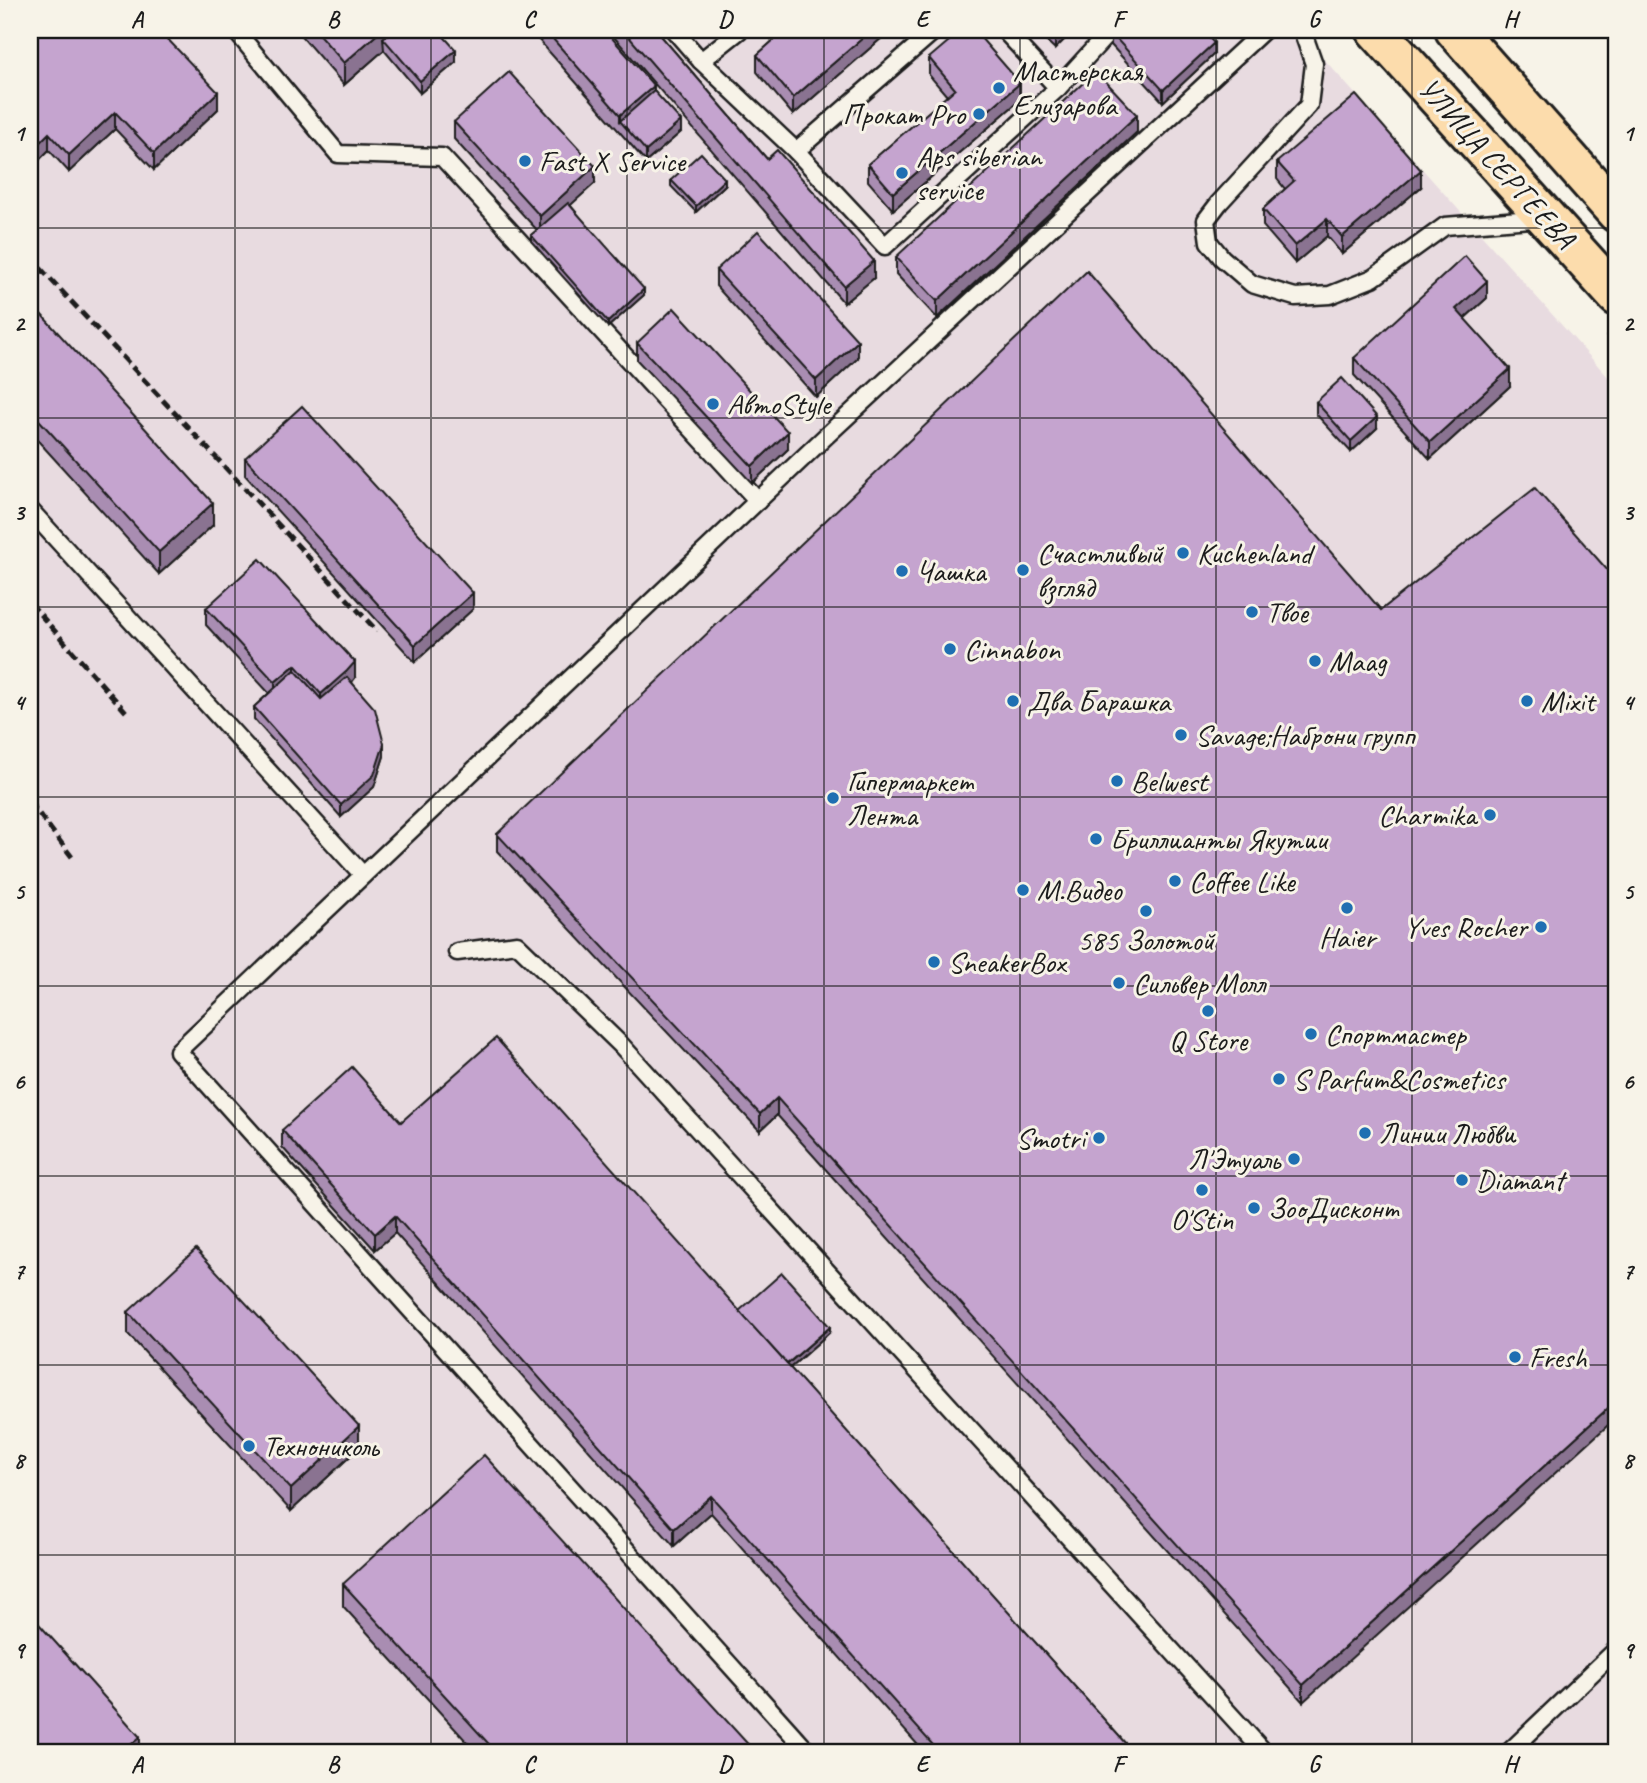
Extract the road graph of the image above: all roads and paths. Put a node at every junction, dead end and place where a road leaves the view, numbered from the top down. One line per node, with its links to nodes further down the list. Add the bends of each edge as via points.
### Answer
1 (234, 30): 17 (lane, via 338,154 442,157)
2 (674, 30): 11 (lane)
3 (740, 30): 11 (lane)
4 (934, 30): 13 (lane)
5 (1004, 30): 12 (lane)
6 (1111, 30): 12 (lane)
7 (1264, 30): 17 (lane)
8 (1302, 30): 15 (lane, via 1314,64 1309,105 1206,220 1209,242 1252,284 1294,297 1330,295 1373,278 1445,226)
9 (1376, 30): 15 (main road, УЛИЦА СЕРГЕЕВА)
10 (1455, 30): 14 (main road, УЛИЦА СЕРГЕЕВА)
11 (701, 61): 13 (lane)
12 (1058, 88): 13 (lane, via 885,246)
13 (796, 150)
14 (1617, 213)
15 (1547, 218): 16 (main road, УЛИЦА СЕРГЕЕВА)
16 (1617, 296)
17 (758, 501): 19 (lane)
18 (30, 510): 19 (lane)
19 (363, 875): 22 (lane, via 178,1051)
20 (457, 953): 23 (lane, via 517,944 621,1045)
21 (1617, 1655): 24 (lane, via 1615,1652)
22 (809, 1753)
23 (1265, 1753)
24 (1508, 1753)

